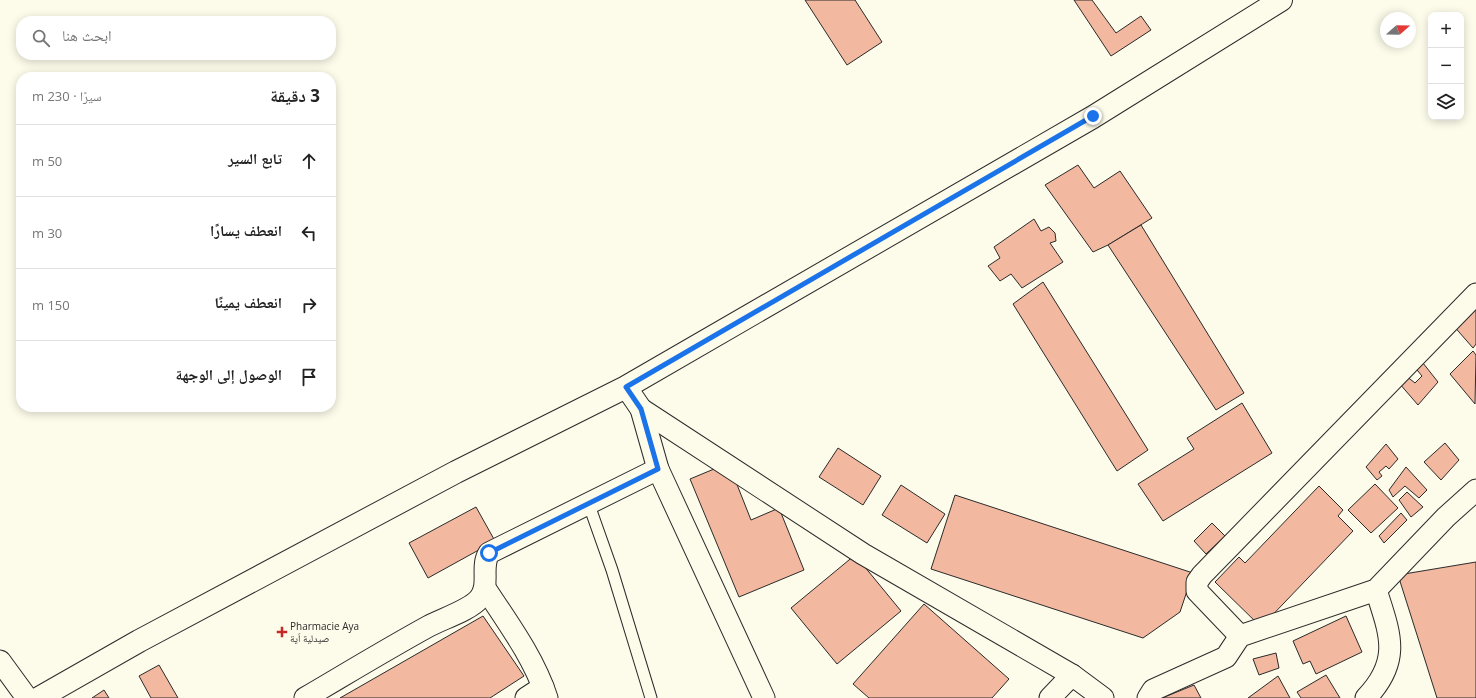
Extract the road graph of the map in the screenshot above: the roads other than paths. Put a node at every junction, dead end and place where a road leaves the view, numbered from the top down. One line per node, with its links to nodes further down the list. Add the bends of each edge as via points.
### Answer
1 (1281, 0): 3 (street, via 1093,116)
2 (1476, 294): 10 (street, via 1197,582 1197,591)
3 (626, 387): 4 (street); 15 (street, via 456,472 139,641)
4 (641, 409): 5 (street); 12 (street, via 863,554)
5 (658, 469): 7 (street); 19 (street)
6 (1476, 490): 9 (street, via 1446,517)
7 (589, 505): 8 (street, via 489,553 484,567); 18 (lane, via 612,570)
8 (485, 588): 13 (street, via 526,652); 16 (street, via 475,603 429,626)
9 (1376, 590): 10 (street); 23 (street, via 1389,630 1390,650 1387,668 1378,686)
10 (1240, 636): 22 (street, via 1226,658 1153,690)
11 (0, 661): 14 (street)
12 (1072, 675): 20 (street); 21 (street)
13 (545, 693): 17 (street)
14 (27, 698)
15 (39, 698)
16 (305, 698)
17 (526, 698)
18 (651, 698)
19 (764, 698)
20 (1050, 698)
21 (1103, 698)
22 (1148, 698)
23 (1366, 698)

